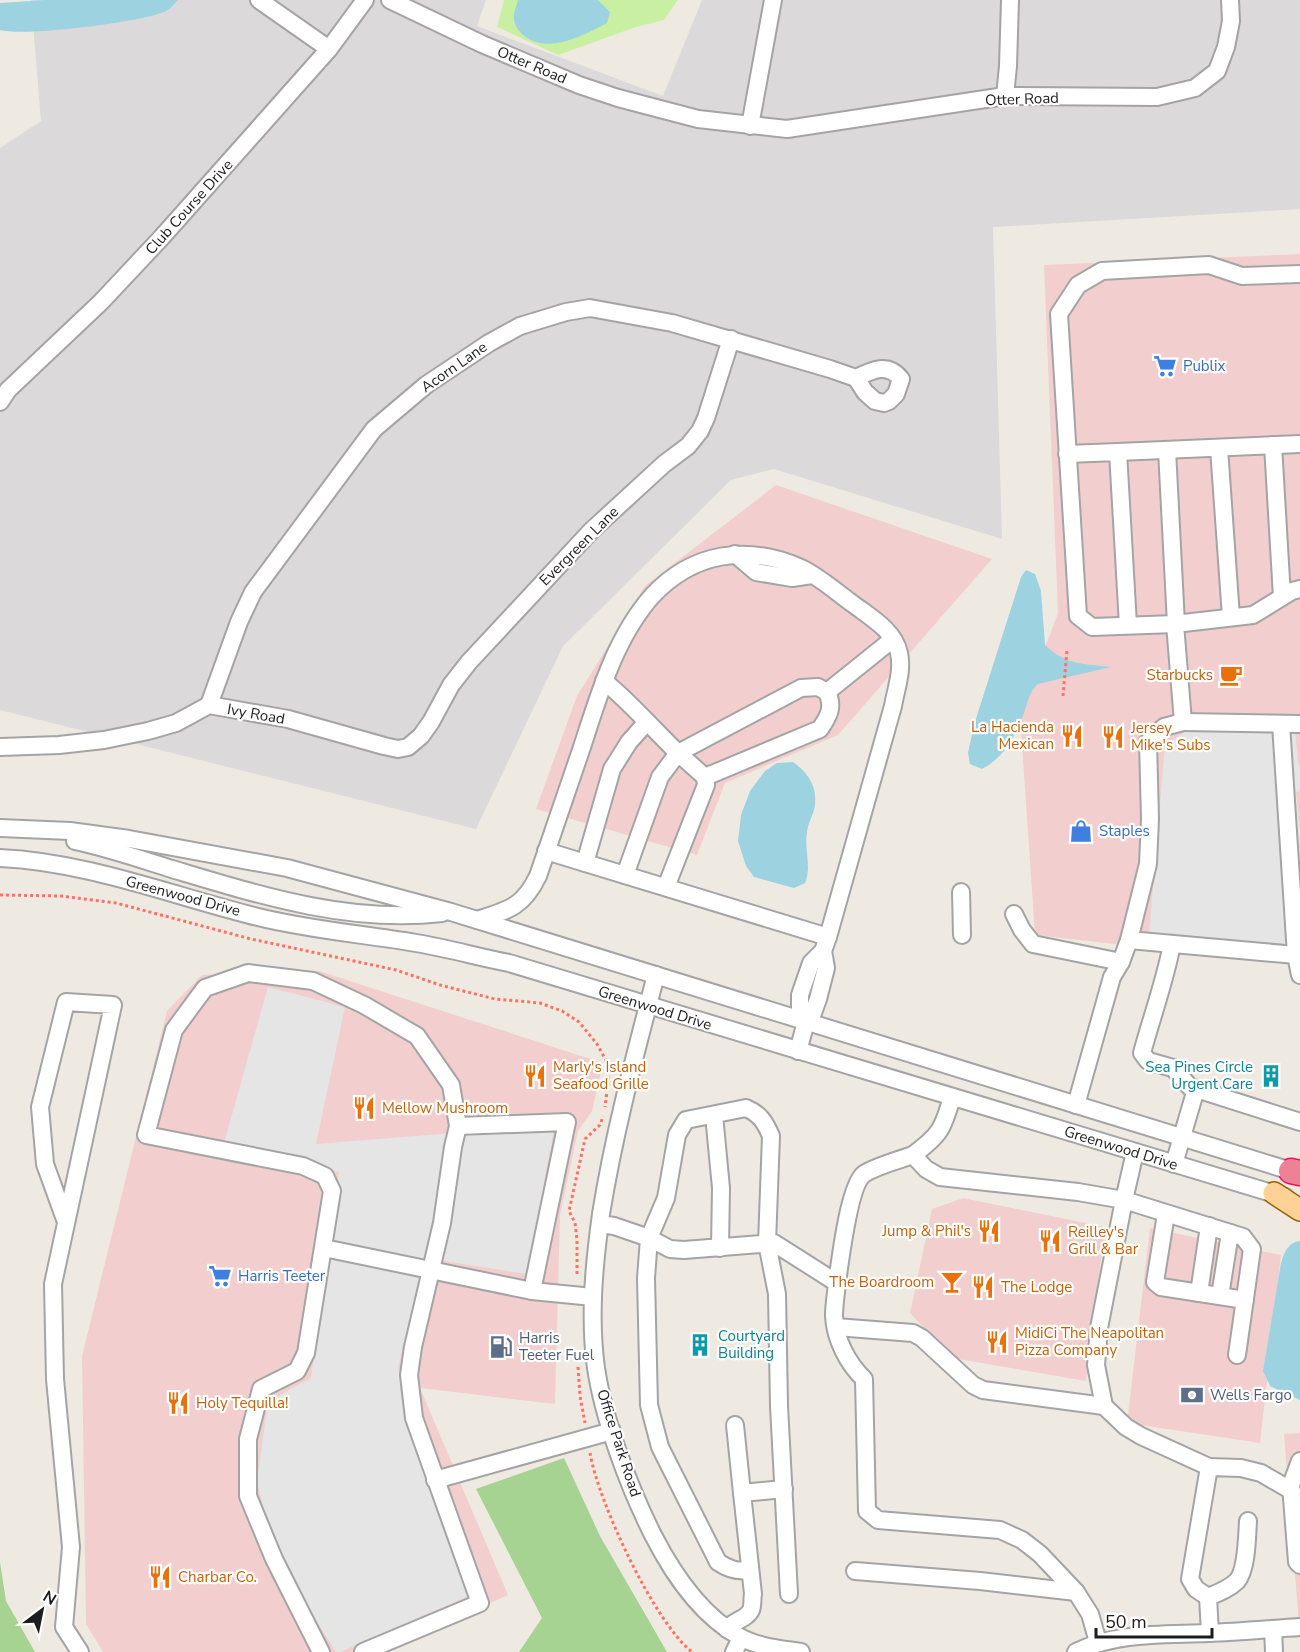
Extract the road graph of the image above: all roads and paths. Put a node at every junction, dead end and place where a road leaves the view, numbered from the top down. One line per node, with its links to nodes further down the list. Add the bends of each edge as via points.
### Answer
1 (259, 0): 7 (street)
2 (364, 0): 7 (street, Club Course Drive)
3 (390, 0): 9 (street, Otter Road, via 579,85 698,119)
4 (773, 0): 9 (street)
5 (1010, 0): 8 (street)
6 (1230, 0): 8 (street, Otter Road, via 1231,21 1220,63 1195,88 1157,97)
7 (329, 49): 13 (street, Club Course Drive, via 101,302)
8 (1005, 96): 9 (street, Otter Road, via 788,129)
9 (750, 126)
10 (1300, 274): 19 (street, via 1242,276 1209,265 1102,271 1078,285 1059,314)
11 (731, 339): 12 (street, Acorn Lane); 30 (street, Acorn Lane, via 672,323 580,309 520,326 426,385 374,429 253,592 238,622); 36 (street, Evergreen Lane, via 700,431 591,531 541,584 469,662 422,736)
12 (856, 378)
13 (3, 391)
14 (1300, 444): 15 (street)
15 (1273, 446): 16 (street); 21 (street)
16 (1219, 448): 17 (street); 22 (street)
17 (1167, 450): 18 (street); 23 (street)
18 (1118, 452): 19 (street); 24 (street)
19 (1066, 454): 24 (street, via 1078,616 1092,627)
20 (1300, 589): 21 (street)
21 (1282, 597): 22 (street, via 1253,615)
22 (1231, 617): 23 (street)
23 (1176, 624): 24 (street); 31 (street)
24 (1128, 626)
25 (893, 639): 27 (street, via 882,626 800,568 772,558 742,554 712,557 679,573 652,597 628,629); 28 (street); 53 (street, via 900,670 893,706)
26 (1066, 650): 29 (path)
27 (604, 681): 32 (street); 41 (street)
28 (827, 692): 37 (street, via 818,687 801,688); 38 (street, via 831,703 829,717 820,729)
29 (1062, 696)
30 (209, 705): 35 (street, Ivy Road, via 176,723 126,735 59,745); 36 (street, Ivy Road, via 288,719 398,749)
31 (1183, 722): 33 (street); 52 (street, via 1164,727 1148,742 1148,864)
32 (646, 723): 37 (street); 43 (street, via 628,742 612,769)
33 (1281, 724): 34 (street); 55 (street)
34 (1300, 724)
35 (0, 747)
36 (408, 747)
37 (678, 753): 38 (street); 44 (street, via 660,777)
38 (705, 777): 45 (street, via 706,785)
39 (0, 828): 40 (street, Greenwood Drive)
40 (21, 830): 48 (street, Greenwood Drive, via 70,831 129,839 287,868); 48 (street, Greenwood Drive, via 354,914 420,916)
41 (546, 851): 43 (street); 50 (street, via 530,892 520,904)
42 (0, 858): 59 (street, Greenwood Drive, via 86,870 312,928 456,950)
43 (585, 862): 44 (street)
44 (625, 875): 45 (street)
45 (666, 888): 53 (street)
46 (961, 892): 51 (street)
47 (0, 895): 67 (path, via 61,896 116,903 251,939 396,970 466,992 540,1003 562,1011 579,1022 608,1064 609,1083)
48 (451, 912): 50 (street, Greenwood Drive)
49 (1014, 914): 56 (street, via 1033,944)
50 (477, 920): 57 (street, Greenwood Drive)
51 (962, 935)
52 (1129, 940): 54 (street); 56 (street)
53 (826, 944): 60 (street, via 811,963 800,995 800,1009)
54 (1172, 944): 55 (street); 62 (street, via 1167,974 1142,1053 1148,1061 1173,1068)
55 (1296, 955): 58 (street)
56 (1121, 962): 64 (street, via 1112,977)
57 (656, 975): 59 (street, Office Park Road); 60 (street, Greenwood Drive)
58 (1300, 975)
59 (648, 1006): 61 (street, Greenwood Drive); 80 (street, Office Park Road, via 616,1130)
60 (806, 1022): 61 (street); 64 (street, Greenwood Drive)
61 (798, 1051): 63 (street, Greenwood Drive)
62 (1196, 1089): 66 (street); 69 (street)
63 (952, 1097): 70 (street, Greenwood Drive); 71 (street, via 939,1134)
64 (1077, 1105): 69 (street, Greenwood Drive)
65 (714, 1115): 83 (street, via 686,1120 677,1135 666,1198); 84 (street, via 746,1108 765,1122 771,1136); 86 (street, via 721,1188)
66 (1300, 1122)
67 (600, 1125)
68 (458, 1126): 85 (street, via 451,1085 417,1036 364,1005 314,981 248,974 205,987 174,1030 146,1135 303,1166 325,1176 332,1191); 87 (street); 89 (street, via 567,1122)
69 (1182, 1137): 72 (street); 73 (street, Greenwood Drive)
70 (1135, 1152): 72 (street, Greenwood Drive); 75 (street)
71 (913, 1155): 75 (street, via 940,1177); 88 (street, via 864,1174 856,1183)
72 (1174, 1164): 74 (street, Greenwood Drive)
73 (1297, 1173)
74 (1274, 1193): 76 (street, Greenwood Drive); 77 (main road)
75 (1124, 1200): 78 (street); 96 (street, via 1099,1328 1096,1365)
76 (1300, 1202)
77 (1300, 1210)
78 (1166, 1214): 81 (street); 90 (street, via 1155,1282 1161,1287)
79 (66, 1222): 79 (street, via 105,1040 113,1005 66,1002 39,1107 45,1164); 118 (street, via 53,1284 55,1367 71,1547 64,1627)
80 (600, 1224): 83 (street); 92 (street, Office Park Road)
81 (1209, 1226): 82 (street); 90 (street)
82 (1230, 1233): 91 (street); 93 (street, via 1243,1237 1252,1249)
83 (649, 1238): 86 (street, via 670,1249); 107 (street, via 649,1405 660,1447 718,1562 739,1572)
84 (767, 1244): 86 (street); 88 (street, via 774,1243); 102 (street, via 777,1294)
85 (324, 1248): 87 (street); 119 (street, via 306,1353 297,1371 261,1389 248,1439 248,1496 252,1510)
86 (720, 1248)
87 (431, 1271): 89 (street); 101 (street, via 409,1374 414,1418)
88 (837, 1283): 94 (street)
89 (532, 1291): 92 (street)
90 (1199, 1293): 91 (street)
91 (1220, 1296): 93 (street)
92 (593, 1297): 98 (street, Office Park Road, via 596,1368)
93 (1245, 1300): 95 (street)
94 (836, 1327): 96 (street, via 913,1333 983,1390); 109 (street, via 854,1370 864,1379 867,1511 878,1520 1000,1530 1040,1554)
95 (1237, 1355)
96 (1104, 1406): 100 (street, via 1141,1436)
97 (735, 1425): 104 (street)
98 (612, 1431): 101 (street); 115 (street, Office Park Road, via 664,1558 698,1603)
99 (1300, 1461): 103 (street)
100 (1209, 1467): 103 (street, via 1261,1473); 111 (street, via 1190,1579)
101 (435, 1480): 120 (street, via 480,1603)
102 (783, 1489): 104 (street); 110 (street)
103 (1292, 1491): 106 (street)
104 (742, 1493): 107 (street)
105 (1248, 1521): 111 (street, via 1244,1565 1238,1580)
106 (1300, 1565)
107 (750, 1570): 115 (street, via 751,1610 732,1623)
108 (855, 1571): 109 (street)
109 (1076, 1592): 116 (street, via 1090,1614)
110 (789, 1594)
111 (1208, 1598): 114 (street)
112 (1273, 1629): 113 (street); 114 (street); 123 (street)
113 (1300, 1630)
114 (1210, 1633): 117 (street)
115 (734, 1639): 121 (street, Office Park Road)
116 (1098, 1642): 117 (street, via 1124,1636); 122 (street)
117 (1148, 1644)
118 (80, 1652)
119 (321, 1652)
120 (363, 1652)
121 (801, 1652)
122 (1076, 1652)
123 (1274, 1652)

